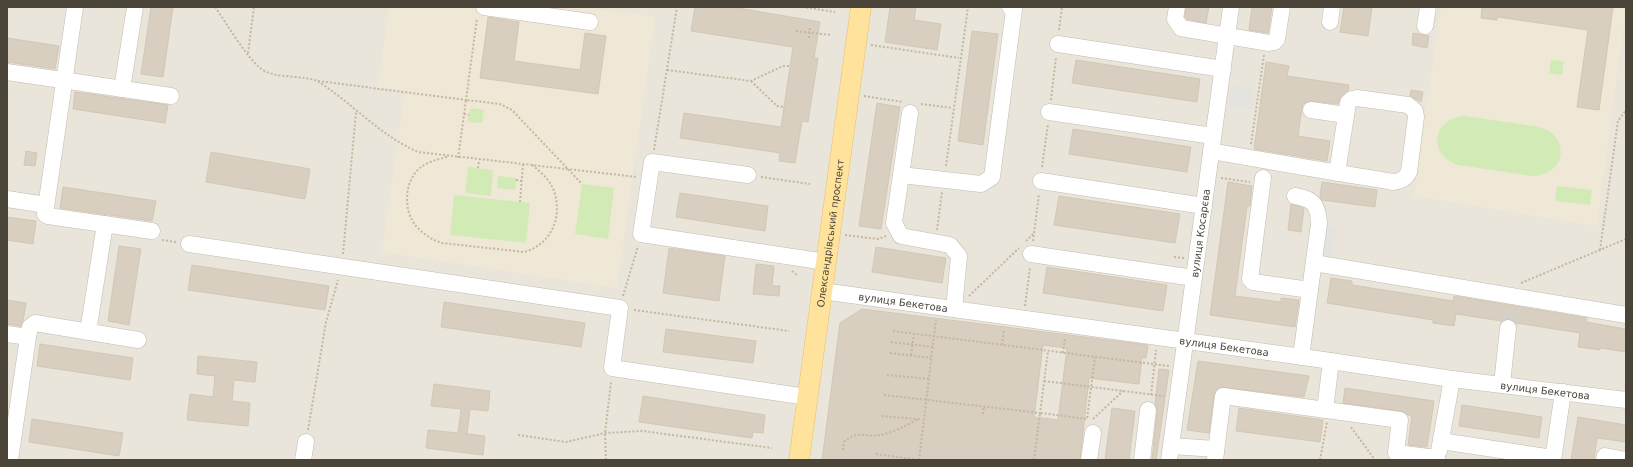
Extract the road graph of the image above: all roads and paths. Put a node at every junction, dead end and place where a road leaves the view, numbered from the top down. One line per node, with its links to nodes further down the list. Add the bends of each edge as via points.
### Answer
1 (75, 7): 33 (street)
2 (135, 7): 36 (street)
3 (215, 7): 27 (path)
4 (254, 7): 27 (path)
5 (677, 7): 31 (path)
6 (802, 7): 16 (path)
7 (861, 7): 88 (main road, Олександрівський проспект)
8 (968, 7): 64 (path)
9 (1010, 7): 64 (street, via 1014,10 992,177 981,184)
10 (1062, 7): 25 (path)
11 (1177, 7): 22 (street, via 1175,19 1181,28)
12 (1231, 7): 22 (street, вулиця Косарєва)
13 (1282, 7): 24 (street, via 1277,39 1274,42)
14 (1428, 7): 18 (street)
15 (481, 10): 17 (street); 38 (path)
16 (835, 12)
17 (590, 22)
18 (1425, 26)
19 (810, 27): 23 (path)
20 (796, 31): 21 (path)
21 (832, 35)
22 (1227, 36): 24 (street); 30 (street, вулиця Косарєва)
23 (809, 38)
24 (1266, 42): 51 (path)
25 (1058, 44): 30 (street); 43 (path)
26 (871, 45): 28 (path)
27 (248, 53): 34 (path, via 260,68 269,73)
28 (960, 58)
29 (790, 66): 35 (path, via 783,66)
30 (1222, 69): 48 (street, вулиця Косарєва)
31 (667, 70): 35 (path); 53 (path)
32 (7, 72): 33 (street)
33 (64, 81): 36 (street); 73 (street)
34 (317, 81): 38 (path); 42 (path)
35 (751, 81): 39 (path, via 777,106)
36 (122, 89): 37 (street)
37 (171, 96)
38 (466, 100): 45 (path); 57 (path, via 500,104 512,110)
39 (784, 107)
40 (1311, 110): 47 (street)
41 (1626, 110): 84 (path, via 1618,121)
42 (356, 112): 49 (path, via 406,147 418,152); 90 (path)
43 (1050, 112): 48 (street); 67 (path)
44 (910, 113): 60 (street)
45 (464, 114): 46 (path); 50 (path)
46 (469, 115)
47 (1346, 115): 58 (street); 58 (street, via 1348,103 1357,98 1412,107 1416,117 1409,172 1400,181 1393,182)
48 (1212, 144): 51 (street); 74 (street, вулиця Косарєва)
49 (448, 156): 50 (path); 55 (path, via 423,165 410,180 407,200 410,217 416,226 432,240 442,243 524,252 539,246 553,232 557,211 554,191 543,174)
50 (458, 158): 52 (path)
51 (1249, 158): 58 (street)
52 (479, 160): 54 (path); 56 (path)
53 (652, 162): 59 (street); 61 (street)
54 (524, 164): 55 (path); 66 (path)
55 (532, 165): 57 (path)
56 (478, 168)
57 (568, 169): 61 (path); 68 (path)
58 (1337, 173)
59 (748, 175): 69 (path)
60 (901, 175): 64 (street); 76 (street, via 894,223)
61 (649, 178): 79 (street)
62 (1218, 178): 65 (path)
63 (516, 180): 66 (path)
64 (944, 180): 82 (path)
65 (1259, 180): 92 (street, via 1250,279 1252,282)
66 (522, 181): 72 (path)
67 (1041, 181): 74 (street); 78 (path)
68 (582, 184)
69 (810, 184)
70 (1295, 196): 89 (street, via 1308,199 1316,206 1318,213)
71 (7, 199): 73 (street)
72 (520, 202)
73 (46, 205): 75 (street, via 45,214 48,216)
74 (1204, 206): 91 (street, вулиця Косарєва)
75 (105, 224): 77 (street); 103 (street)
76 (898, 230): 80 (path, via 878,238); 82 (street, via 901,236)
77 (152, 232)
78 (1034, 233): 85 (path); 95 (path)
79 (641, 234): 88 (street); 97 (path)
80 (845, 234)
81 (1626, 239): 84 (path)
82 (936, 242): 95 (street, via 950,245 959,256)
83 (189, 244): 90 (street)
84 (1600, 250): 94 (path, via 1518,284 1512,290)
85 (1031, 254): 91 (street); 98 (path)
86 (1174, 257): 87 (path)
87 (1184, 258)
88 (826, 262): 93 (main road, Олександрівський проспект)
89 (1314, 263): 92 (street); 94 (street)
90 (342, 267): 97 (street); 151 (path, via 326,322)
91 (1194, 278): 109 (street, вулиця Косарєва)
92 (1310, 290): 118 (street)
93 (822, 291): 96 (street, вулиця Бекетова); 136 (main road, Олександрівський проспект)
94 (1511, 298): 99 (street)
95 (960, 304): 96 (street, вулиця Бекетова); 109 (street, вулиця Бекетова)
96 (938, 307): 106 (path)
97 (620, 308): 101 (path); 123 (street)
98 (1025, 308)
99 (1626, 315)
100 (1508, 328): 128 (street)
101 (789, 331)
102 (893, 331): 105 (path)
103 (88, 332): 107 (street, via 35,323 30,327); 108 (street)
104 (7, 334): 107 (street)
105 (914, 334): 106 (path); 111 (path)
106 (934, 336): 112 (path); 114 (path)
107 (28, 337): 130 (street)
108 (138, 340)
109 (1185, 341): 118 (street, вулиця Бекетова); 154 (street, вулиця Косарєва)
110 (891, 342): 111 (path)
111 (912, 344): 112 (path); 116 (path)
112 (933, 347): 119 (path)
113 (1156, 349): 121 (path)
114 (1048, 351): 117 (path); 127 (path)
115 (890, 353): 116 (path)
116 (911, 355): 119 (path)
117 (1095, 357): 121 (path); 129 (path)
118 (1301, 357): 120 (street, вулиця Бекетова)
119 (932, 358): 125 (path)
120 (1332, 361): 126 (street, вулиця Бекетова); 141 (street)
121 (1154, 364): 122 (path); 133 (path)
122 (1169, 366)
123 (612, 368): 136 (street); 148 (path)
124 (887, 375): 125 (path)
125 (929, 379): 137 (path)
126 (1452, 379): 128 (street, вулиця Бекетова); 150 (street)
127 (1044, 381): 129 (path); 143 (path)
128 (1502, 384): 132 (street, вулиця Бекетова)
129 (1091, 387): 131 (path); 147 (path)
130 (14, 391): 159 (street)
131 (1123, 391): 133 (path); 147 (path, via 1092,419)
132 (1563, 392): 138 (street, вулиця Бекетова); 158 (street)
133 (1151, 394): 135 (path); 140 (path)
134 (884, 395): 137 (path)
135 (1165, 396)
136 (807, 397): 162 (main road, Олександрівський проспект)
137 (927, 400): 139 (path); 146 (path)
138 (1626, 400)
139 (984, 407): 142 (path); 143 (path)
140 (1148, 410): 166 (street)
141 (1325, 410): 156 (street, via 1223,396); 157 (street, via 1400,420 1396,453); 167 (path, via 1328,418)
142 (983, 414)
143 (1040, 414): 147 (path); 164 (path)
144 (881, 416): 145 (path)
145 (919, 419): 146 (path); 153 (path, via 880,436 850,436 844,442)
146 (924, 420): 163 (path)
147 (1090, 426): 165 (street)
148 (605, 433): 149 (path, via 566,442); 152 (path, via 642,431); 161 (path)
149 (518, 435)
150 (1441, 441): 157 (street); 158 (street)
151 (306, 442): 160 (street)
152 (772, 448)
153 (843, 450)
154 (1170, 453): 156 (street)
155 (876, 454): 163 (path)
156 (1216, 455)
157 (1437, 459)
158 (1553, 459)
159 (10, 460)
160 (303, 460)
161 (606, 460)
162 (799, 460)
163 (919, 460)
164 (1034, 460)
165 (1089, 460)
166 (1142, 460)
167 (1320, 460)
168 (1604, 460): 169 (street, via 1605,456)
169 (1626, 460)

